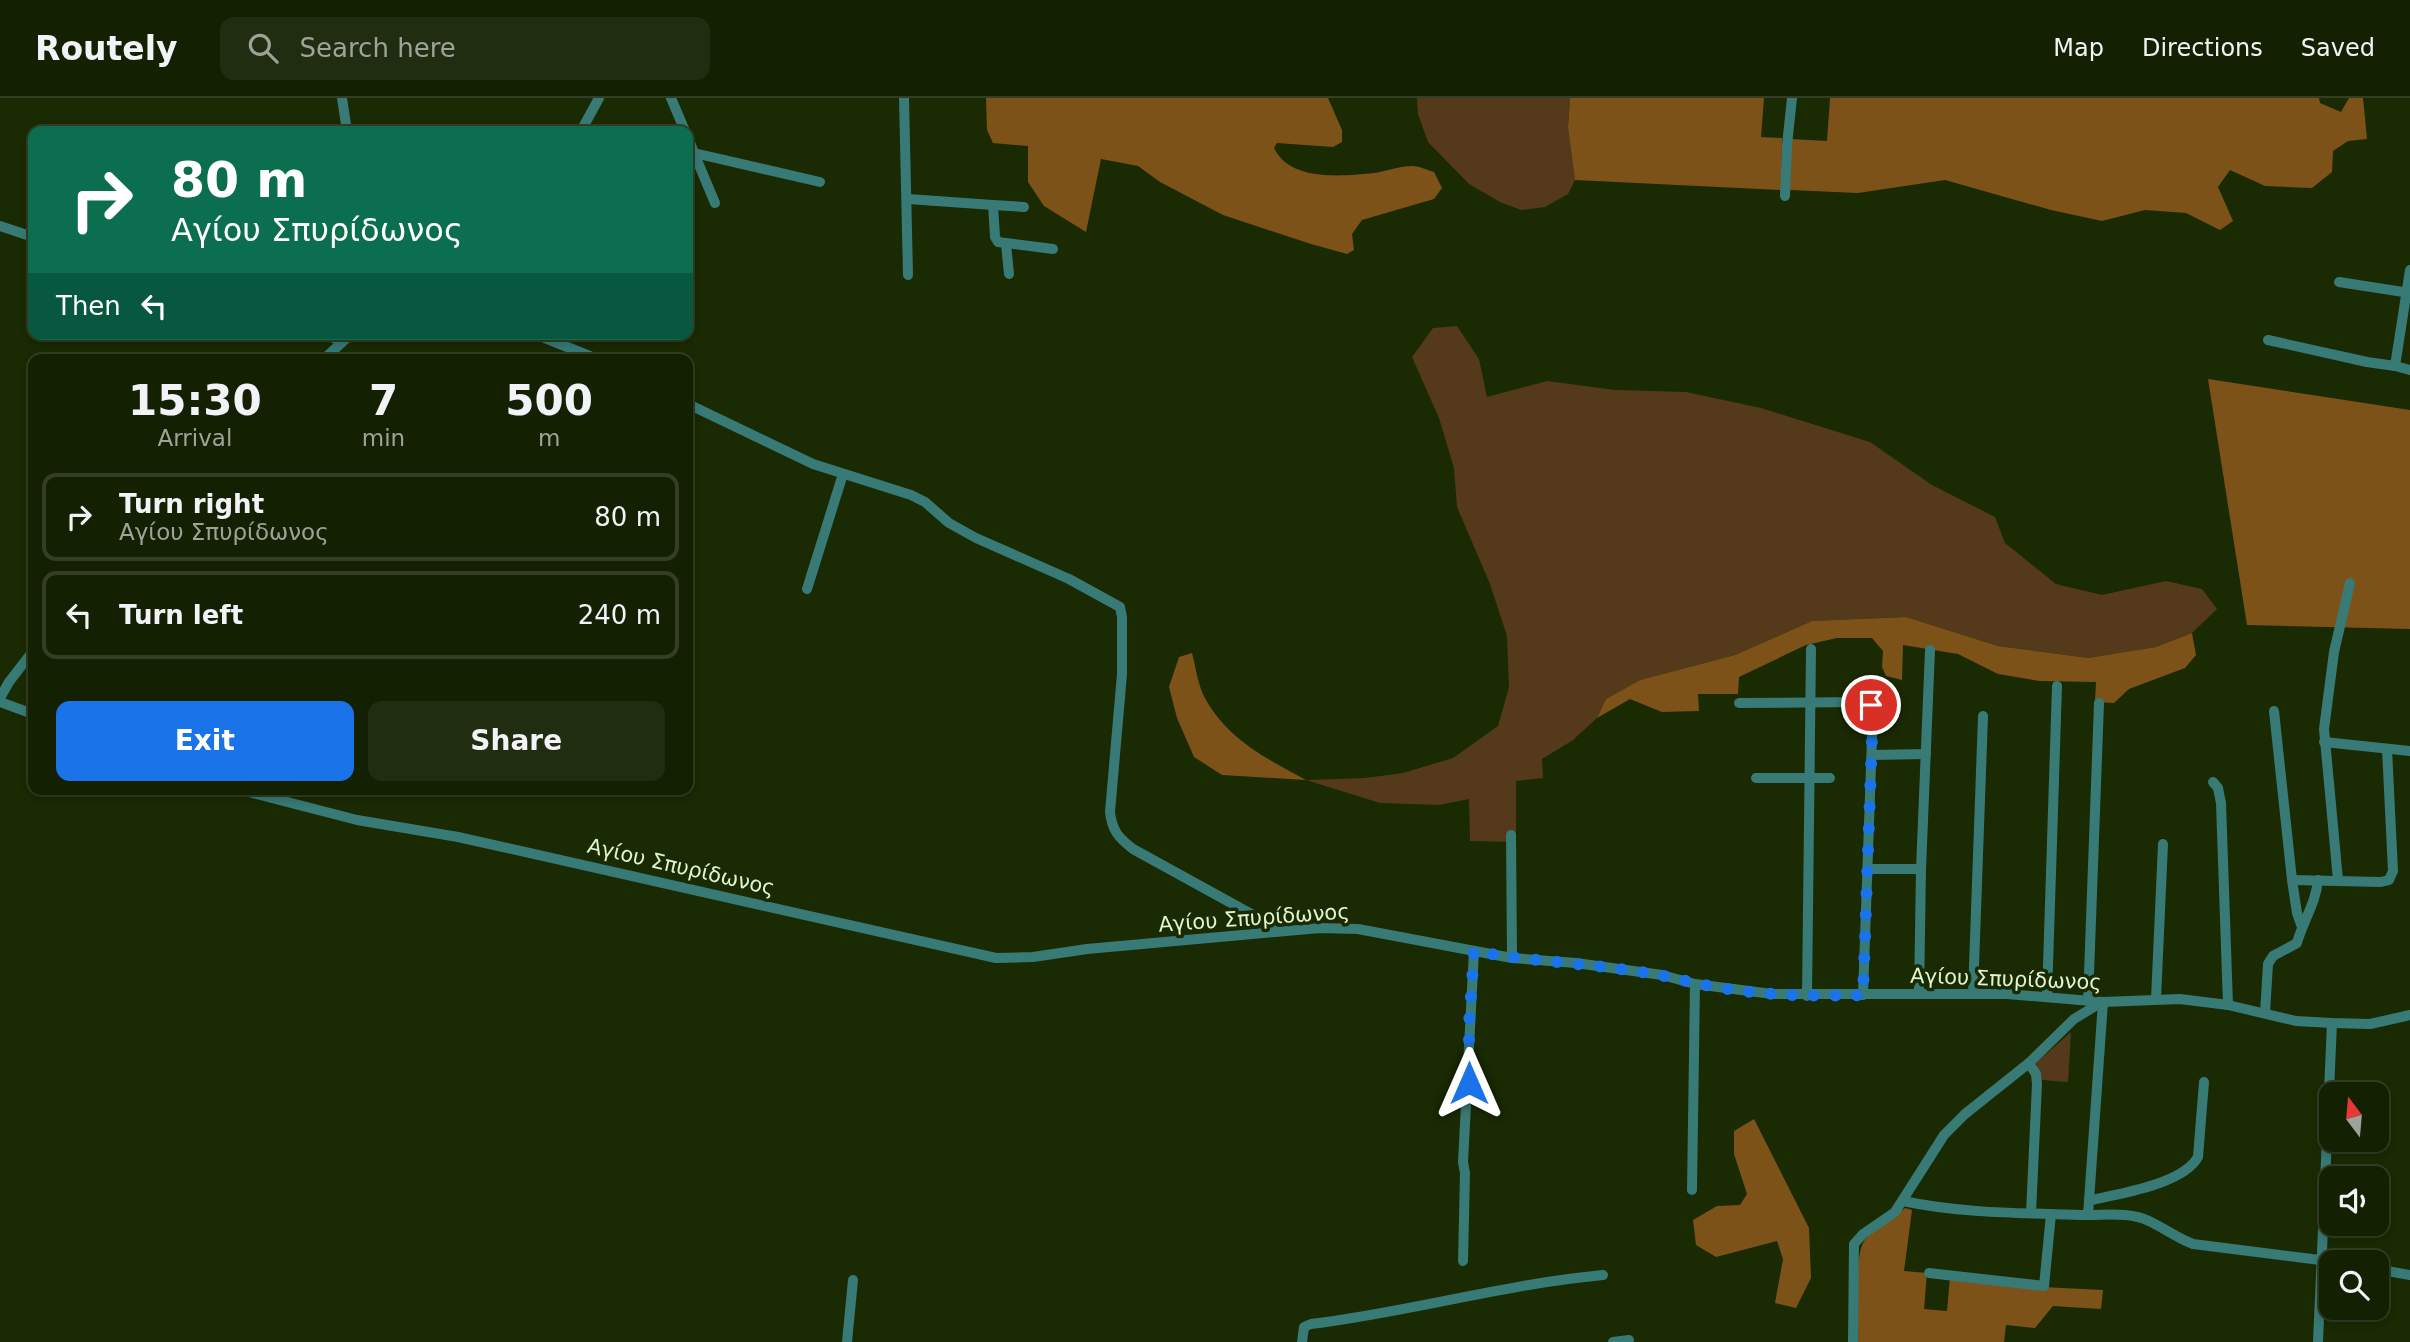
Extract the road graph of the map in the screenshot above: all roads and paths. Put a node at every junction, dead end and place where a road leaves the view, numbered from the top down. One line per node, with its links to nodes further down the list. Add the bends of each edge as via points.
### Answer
1 (342, 98): 6 (street)
2 (599, 98): 7 (street)
3 (671, 98): 8 (street)
4 (904, 98): 12 (street)
5 (1793, 98): 11 (street)
6 (346, 126)
7 (584, 126)
8 (683, 126)
9 (694, 153): 10 (street); 13 (street)
10 (820, 182)
11 (1785, 196)
12 (908, 199): 14 (street); 22 (street)
13 (715, 203)
14 (993, 205): 15 (street); 18 (street, via 995,237)
15 (1024, 207)
16 (0, 226): 17 (street)
17 (28, 235)
18 (1006, 244): 19 (street); 21 (street)
19 (1053, 249)
20 (2410, 270): 24 (street)
21 (1009, 274)
22 (908, 275)
23 (2339, 282): 24 (street)
24 (2408, 293): 30 (street)
25 (550, 340): 29 (street)
26 (2268, 340): 30 (street)
27 (342, 341): 28 (street)
28 (329, 354)
29 (585, 354)
30 (2395, 366): 31 (street)
31 (2410, 370)
32 (693, 406): 33 (street, via 813,464)
33 (844, 474): 35 (street); 65 (street, via 911,495 975,538 1120,607 1122,674 1111,824 1133,849 1253,915)
34 (2350, 583): 47 (street, via 2334,652)
35 (807, 589)
36 (1811, 649): 41 (street)
37 (1930, 650): 50 (street)
38 (28, 657): 40 (street)
39 (2057, 686): 73 (street)
40 (0, 700): 45 (street)
41 (1812, 702): 42 (street); 51 (street, via 1871,705); 52 (street)
42 (1739, 703)
43 (2099, 703): 76 (street)
44 (2274, 711): 61 (street)
45 (28, 713)
46 (1983, 716): 70 (street)
47 (2324, 742): 48 (street); 63 (street)
48 (2387, 749): 49 (street); 63 (street, via 2393,871 2389,880)
49 (2410, 751)
50 (1926, 754): 51 (street); 60 (street)
51 (1872, 755): 59 (street)
52 (1811, 777): 53 (street); 54 (street); 72 (street)
53 (1756, 778)
54 (1830, 778)
55 (2213, 782): 78 (street, via 2221,803)
56 (260, 795): 65 (street, Αγίου Σπυρίδωνος, via 996,958)
57 (1511, 835): 67 (street)
58 (2163, 844): 75 (street)
59 (1868, 869): 60 (street); 71 (street)
60 (1921, 869): 69 (street)
61 (2292, 880): 62 (street); 64 (street)
62 (2318, 880): 63 (street); 64 (street, via 2314,905)
63 (2338, 880)
64 (2302, 927): 79 (street, via 2297,943 2268,964)
65 (1276, 933): 66 (street, Αγίου Σπυρίδωνος, via 1358,929)
66 (1474, 951): 67 (street, Αγίου Σπυρίδωνος); 93 (street, via 1463,1162)
67 (1512, 958): 68 (street, Αγίου Σπυρίδωνος, via 1650,973)
68 (1695, 984): 72 (street, Αγίου Σπυρίδωνος); 85 (street)
69 (1919, 994): 70 (street, Αγίου Σπυρίδωνος); 71 (street, Αγίου Σπυρίδωνος)
70 (1973, 994): 73 (street, Αγίου Σπυρίδωνος)
71 (1863, 995): 72 (street, Αγίου Σπυρίδωνος)
72 (1807, 996)
73 (2046, 996): 74 (street, Αγίου Σπυρίδωνος)
74 (2075, 999): 76 (street, Αγίου Σπυρίδωνος); 81 (street)
75 (2157, 999): 77 (street, Αγίου Σπυρίδωνος); 78 (street, Αγίου Σπυρίδωνος)
76 (2088, 1001): 77 (street, Αγίου Σπυρίδωνος)
77 (2103, 1002): 81 (street); 87 (street)
78 (2228, 1005): 79 (street, Αγίου Σπυρίδωνος)
79 (2265, 1013): 82 (street, Αγίου Σπυρίδωνος)
80 (2410, 1015): 82 (street, Αγίου Σπυρίδωνος, via 2370,1024)
81 (2074, 1019): 83 (street)
82 (2332, 1023): 91 (street)
83 (2029, 1063): 86 (street, via 1944,1135); 88 (street, via 2037,1084)
84 (2204, 1082): 87 (street, via 2198,1157 2193,1166 2149,1186)
85 (1692, 1190)
86 (1903, 1201): 88 (street); 104 (street, via 1854,1244)
87 (2089, 1201): 90 (street)
88 (2031, 1213): 89 (street)
89 (2051, 1213): 90 (street); 95 (street, via 2044,1286)
90 (2088, 1214): 92 (street, via 2135,1216 2193,1244)
91 (2321, 1250)
92 (2319, 1259)
93 (1463, 1261)
94 (2389, 1271): 97 (street)
95 (1930, 1273)
96 (1603, 1275): 102 (street, via 1550,1280 1311,1324 1304,1327)
97 (2410, 1275)
98 (853, 1280): 101 (street)
99 (2319, 1314): 105 (street)
100 (1629, 1340): 103 (street)
101 (847, 1342)
102 (1303, 1342)
103 (1613, 1342)
104 (1853, 1342)
105 (2318, 1342)

